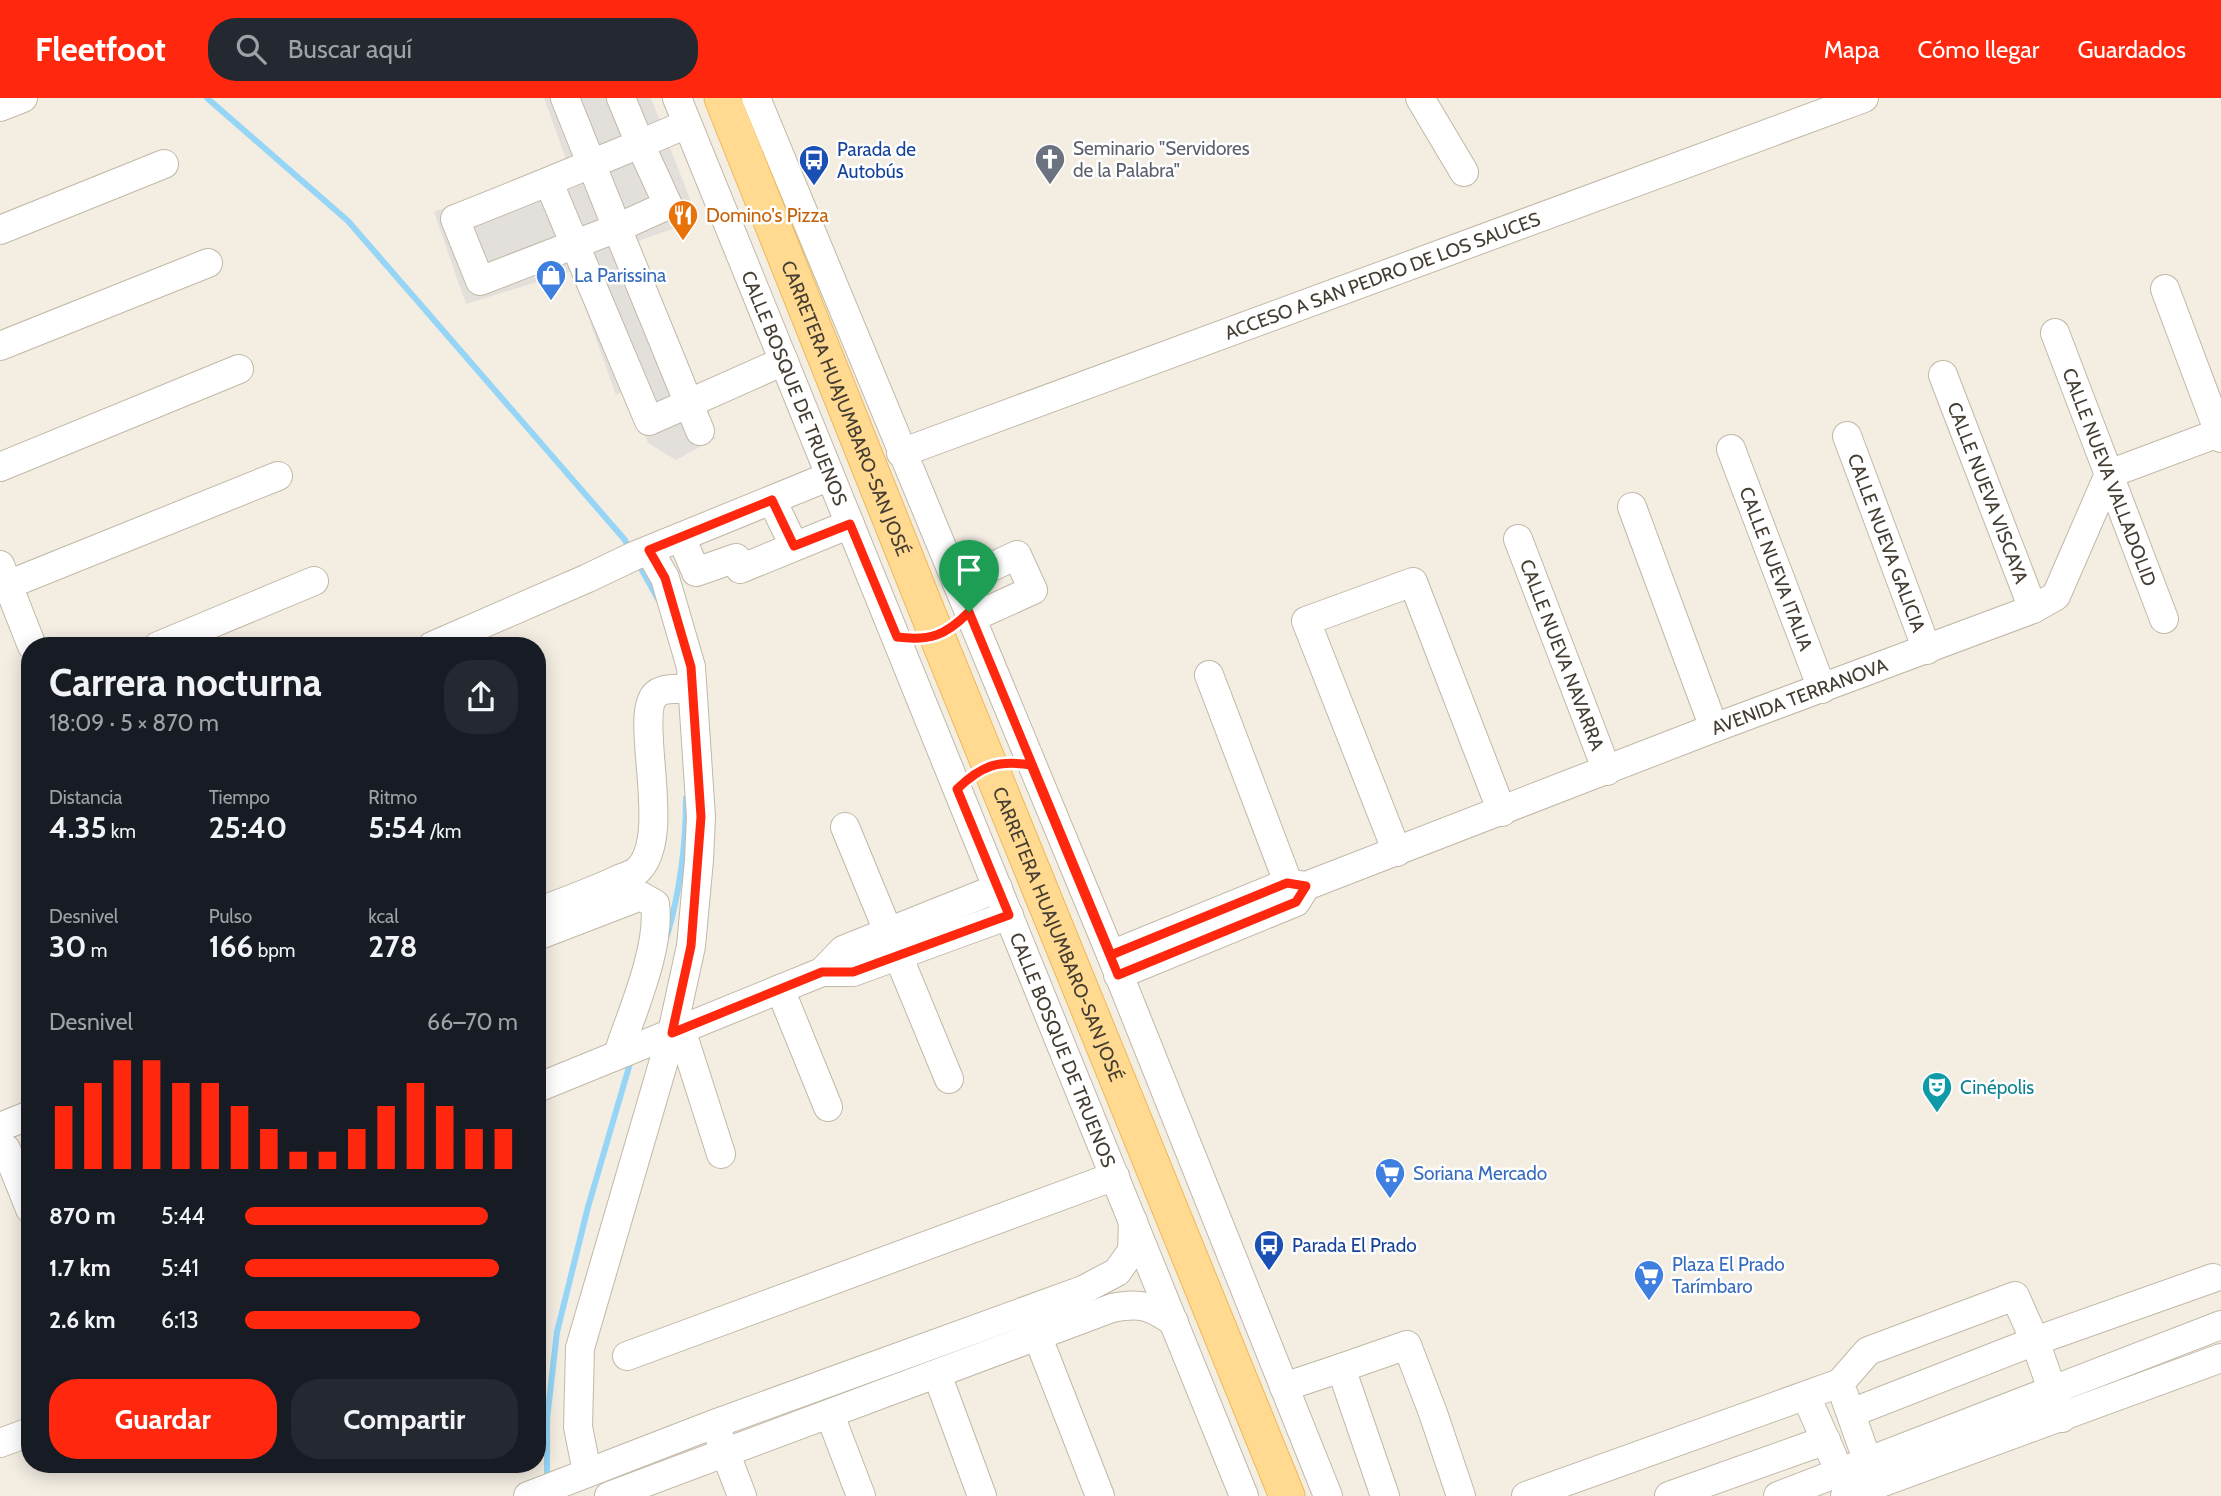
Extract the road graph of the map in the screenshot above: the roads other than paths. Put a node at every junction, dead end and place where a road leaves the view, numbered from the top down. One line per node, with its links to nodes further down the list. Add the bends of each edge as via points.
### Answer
1 (23, 98): 9 (street)
2 (565, 98): 12 (street)
3 (621, 98): 11 (street)
4 (677, 98): 10 (street, CALLE BOSQUE DE TRUENOS)
5 (722, 98): 49 (main road, CARRETERA HUAJUMBARO-SAN JOSÉ)
6 (756, 98): 31 (street)
7 (1420, 98): 14 (street)
8 (1864, 98): 31 (street, ACCESO A SAN PEDRO DE LOS SAUCES)
9 (0, 107)
10 (687, 124): 11 (street); 23 (street, CALLE BOSQUE DE TRUENOS)
11 (640, 144): 12 (street); 16 (street, via 668,205)
12 (592, 163): 15 (street); 16 (street)
13 (163, 164): 17 (street)
14 (1464, 172)
15 (549, 183): 18 (street); 18 (street, via 455,219 480,281)
16 (617, 228): 18 (street); 26 (street)
17 (0, 230)
18 (574, 245): 26 (street, via 649,421)
19 (208, 263): 22 (street)
20 (2165, 289): 28 (street)
21 (2055, 333): 33 (street, CALLE NUEVA VALLADOLID)
22 (0, 346)
23 (784, 362): 26 (street); 35 (street, CALLE BOSQUE DE TRUENOS)
24 (239, 369): 32 (street)
25 (1943, 375): 46 (street, CALLE NUEVA VISCAYA)
26 (688, 403): 27 (street)
27 (699, 431)
28 (2220, 434): 33 (street)
29 (1847, 436): 54 (street, CALLE NUEVA GALICIA)
30 (1731, 449): 57 (street, CALLE NUEVA ITALIA)
31 (901, 453): 45 (street)
32 (0, 467)
33 (2109, 474): 46 (street, AVENIDA TERRANOVA, via 2056,596); 48 (street, CALLE NUEVA VALLADOLID)
34 (278, 476): 43 (street)
35 (830, 476): 36 (street); 38 (street, CALLE BOSQUE DE TRUENOS)
36 (772, 500): 39 (street); 41 (street)
37 (1632, 508): 58 (street)
38 (850, 524): 41 (street); 53 (street, CALLE BOSQUE DE TRUENOS)
39 (681, 537): 41 (street, via 696,572 736,558 740,569); 42 (street)
40 (1518, 539): 61 (street, CALLE NUEVA NAVARRA)
41 (794, 546)
42 (641, 553): 52 (street); 56 (street, via 665,578 691,667)
43 (3, 579): 50 (street)
44 (314, 582): 51 (street)
45 (957, 583): 47 (street); 47 (street, via 989,568 1004,603)
46 (2033, 609): 54 (street, AVENIDA TERRANOVA)
47 (970, 615): 49 (street); 59 (street)
48 (2164, 619)
49 (937, 636): 53 (street); 60 (main road, CARRETERA HUAJUMBARO-SAN JOSÉ)
50 (28, 637)
51 (180, 637)
52 (453, 637)
53 (897, 637): 62 (street, CALLE BOSQUE DE TRUENOS)
54 (1927, 650): 57 (street, AVENIDA TERRANOVA)
55 (1209, 675): 67 (street)
56 (680, 689): 68 (street, via 653,695 649,707 650,848 637,871); 76 (street, via 701,817 691,946)
57 (1822, 689): 58 (street, AVENIDA TERRANOVA)
58 (1714, 729): 61 (street, AVENIDA TERRANOVA)
59 (1031, 765): 60 (street, via 1010,762); 73 (street)
60 (990, 766): 62 (street); 120 (main road, CARRETERA HUAJUMBARO-SAN JOSÉ)
61 (1606, 771): 63 (street, AVENIDA TERRANOVA)
62 (957, 789): 66 (street, CALLE BOSQUE DE TRUENOS)
63 (1502, 812): 65 (street, AVENIDA TERRANOVA); 65 (street, via 1413,582 1306,621)
64 (845, 827): 70 (street)
65 (1397, 852): 67 (street, AVENIDA TERRANOVA)
66 (998, 888): 69 (street, CALLE BOSQUE DE TRUENOS); 70 (street)
67 (1296, 890): 73 (street, AVENIDA TERRANOVA)
68 (546, 908)
69 (1009, 915): 72 (street); 84 (street, CALLE BOSQUE DE TRUENOS)
70 (888, 931): 72 (street); 74 (street, via 844,950)
71 (546, 933): 77 (street, via 641,896 655,904 657,921 650,957)
72 (899, 957): 74 (street, via 853,972); 78 (street)
73 (1115, 965): 98 (street)
74 (822, 972): 75 (street)
75 (780, 989): 76 (street); 80 (street)
76 (671, 1034): 77 (street); 83 (street); 110 (street, via 580,1348)
77 (625, 1052): 79 (street)
78 (949, 1079)
79 (546, 1084)
80 (828, 1107)
81 (21, 1126): 82 (street)
82 (9, 1141): 85 (street)
83 (721, 1154)
84 (1115, 1176): 86 (street, CALLE BOSQUE DE TRUENOS); 93 (street)
85 (21, 1180)
86 (1133, 1221): 88 (street, via 1132,1251); 89 (street, CALLE BOSQUE DE TRUENOS)
87 (2213, 1278): 92 (street)
88 (1087, 1302): 89 (street, via 1112,1308 1151,1306); 91 (street); 104 (street)
89 (1174, 1322): 119 (street, CALLE BOSQUE DE TRUENOS)
90 (2221, 1325): 99 (street)
91 (1037, 1335): 96 (street); 118 (street)
92 (2035, 1341): 97 (street, via 2015,1296 1868,1351); 99 (street); 101 (street)
93 (627, 1356)
94 (2221, 1358): 103 (street)
95 (1341, 1368): 98 (street); 121 (street); 122 (street, via 1406,1345)
96 (937, 1374): 102 (street); 117 (street)
97 (1840, 1383): 100 (street); 101 (street)
98 (1284, 1388): 112 (street)
99 (2052, 1390): 103 (street); 108 (street)
100 (1806, 1395): 109 (street); 111 (street)
101 (1851, 1413): 108 (street)
102 (830, 1415): 107 (street); 116 (street)
103 (2062, 1418): 108 (street)
104 (714, 1424): 107 (street); 110 (street)
105 (21, 1435): 106 (street)
106 (0, 1443)
107 (725, 1453): 114 (street); 115 (street)
108 (1868, 1463): 109 (street); 109 (street)
109 (1838, 1472): 124 (street); 125 (street)
110 (578, 1476): 113 (street)
111 (1582, 1487): 123 (street)
112 (1319, 1490)
113 (533, 1494)
114 (615, 1495)
115 (742, 1496)
116 (861, 1496)
117 (982, 1496)
118 (1100, 1496)
119 (1244, 1496)
120 (1287, 1496)
121 (1385, 1496)
122 (1461, 1496)
123 (1526, 1496)
124 (1669, 1496)
125 (1778, 1496)

